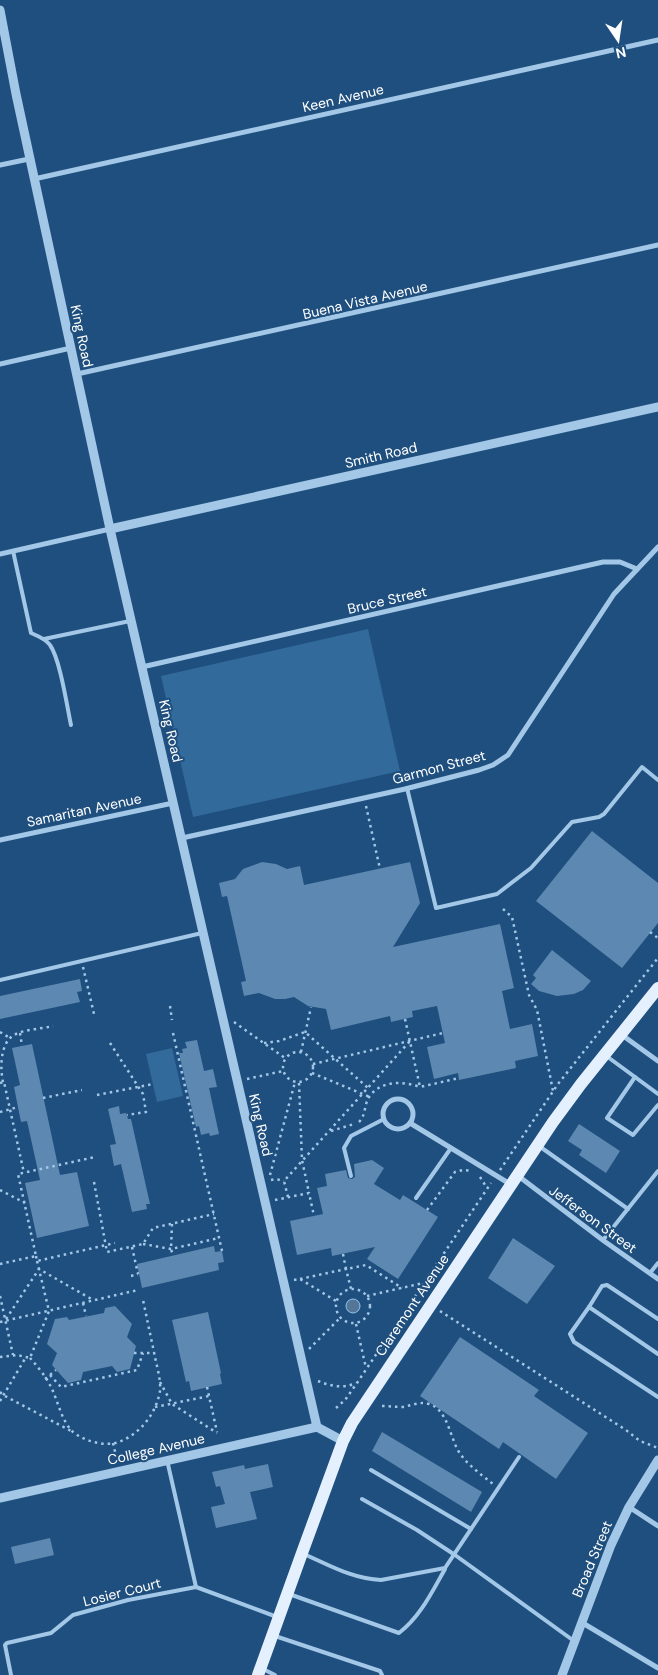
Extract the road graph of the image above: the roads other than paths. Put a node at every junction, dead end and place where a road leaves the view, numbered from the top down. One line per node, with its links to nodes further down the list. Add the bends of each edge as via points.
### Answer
1 (0, 10): 3 (street, King Road)
2 (658, 40): 5 (street, Keen Avenue)
3 (29, 158): 4 (street); 5 (street, King Road)
4 (0, 165)
5 (34, 179): 7 (street, King Road)
6 (658, 245): 9 (street, Buena Vista Avenue)
7 (71, 348): 8 (street); 9 (street, King Road)
8 (0, 364)
9 (77, 374): 11 (street, King Road)
10 (658, 407): 11 (street, Smith Road)
11 (110, 529): 13 (street); 16 (street, King Road)
12 (658, 547): 15 (street, Garmon Street)
13 (13, 551): 14 (street); 17 (lane, via 31,633)
14 (0, 554)
15 (637, 570): 18 (street, Bruce Street, via 620,562 603,562); 21 (street, Garmon Street, via 597,618 508,755 479,770)
16 (131, 621): 17 (lane); 18 (street, King Road)
17 (44, 639): 19 (lane, via 51,646 58,665)
18 (142, 667): 22 (street, King Road)
19 (71, 725)
20 (658, 780): 21 (lane, via 642,767 604,814 572,822 531,868 497,894 436,908)
21 (407, 788): 23 (street, Garmon Street)
22 (173, 802): 23 (street, King Road); 24 (street, Samaritan Avenue)
23 (182, 838): 25 (street, King Road)
24 (0, 840)
25 (203, 933): 26 (lane); 51 (street, King Road)
26 (0, 980)
27 (658, 988): 28 (main road, Claremont Avenue)
28 (621, 1034): 29 (main road, Claremont Avenue); 30 (street)
29 (604, 1055): 31 (lane); 36 (main road, Claremont Avenue)
30 (658, 1061)
31 (635, 1077): 32 (lane); 33 (lane, via 607,1118 633,1136)
32 (658, 1094)
33 (658, 1105)
34 (384, 1119): 35 (street, via 395,1129); 35 (street, via 386,1105 399,1099 411,1106 413,1116); 39 (lane, via 351,1136 344,1148)
35 (410, 1122): 37 (street, Jefferson Street)
36 (538, 1145): 40 (main road, Claremont Avenue); 42 (lane)
37 (451, 1148): 40 (street, Jefferson Street); 41 (lane)
38 (658, 1171): 42 (lane)
39 (351, 1176)
40 (514, 1179): 43 (street, Jefferson Street); 52 (main road, Claremont Avenue, via 363,1405)
41 (416, 1198)
42 (628, 1209): 43 (lane)
43 (602, 1240): 45 (street, Jefferson Street)
44 (658, 1262): 45 (lane)
45 (650, 1274): 46 (street, Jefferson Street)
46 (658, 1279)
47 (588, 1307): 48 (lane, via 602,1286 607,1285); 49 (lane); 50 (lane, via 570,1334 574,1342)
48 (658, 1319)
49 (658, 1354)
50 (658, 1397)
51 (317, 1427): 52 (street); 54 (street, College Avenue)
52 (343, 1441): 62 (main road, Claremont Avenue)
53 (518, 1457): 61 (lane)
54 (167, 1460): 57 (street, College Avenue); 65 (lane)
55 (658, 1460): 59 (street, Broad Street)
56 (372, 1470): 61 (lane)
57 (0, 1498)
58 (362, 1499): 63 (lane)
59 (629, 1507): 60 (street); 68 (street, Broad Street)
60 (658, 1526)
61 (471, 1529): 63 (lane)
62 (302, 1553): 64 (lane, via 372,1580); 66 (main road, Claremont Avenue)
63 (455, 1555): 64 (lane); 70 (lane)
64 (445, 1568): 66 (lane, via 419,1611 399,1633)
65 (196, 1587): 67 (lane); 73 (lane, Losier Court, via 73,1615 51,1633 7,1643)
66 (287, 1594): 67 (main road, Claremont Avenue)
67 (278, 1617): 69 (main road, Claremont Avenue)
68 (581, 1622): 70 (street, Broad Street); 71 (street)
69 (273, 1635): 72 (main road, Claremont Avenue); 75 (lane, via 380,1671)
70 (574, 1642): 76 (street, Broad Street)
71 (658, 1668)
72 (260, 1671): 74 (lane)
73 (11, 1675)
74 (275, 1675)
75 (382, 1675)
76 (562, 1675)

